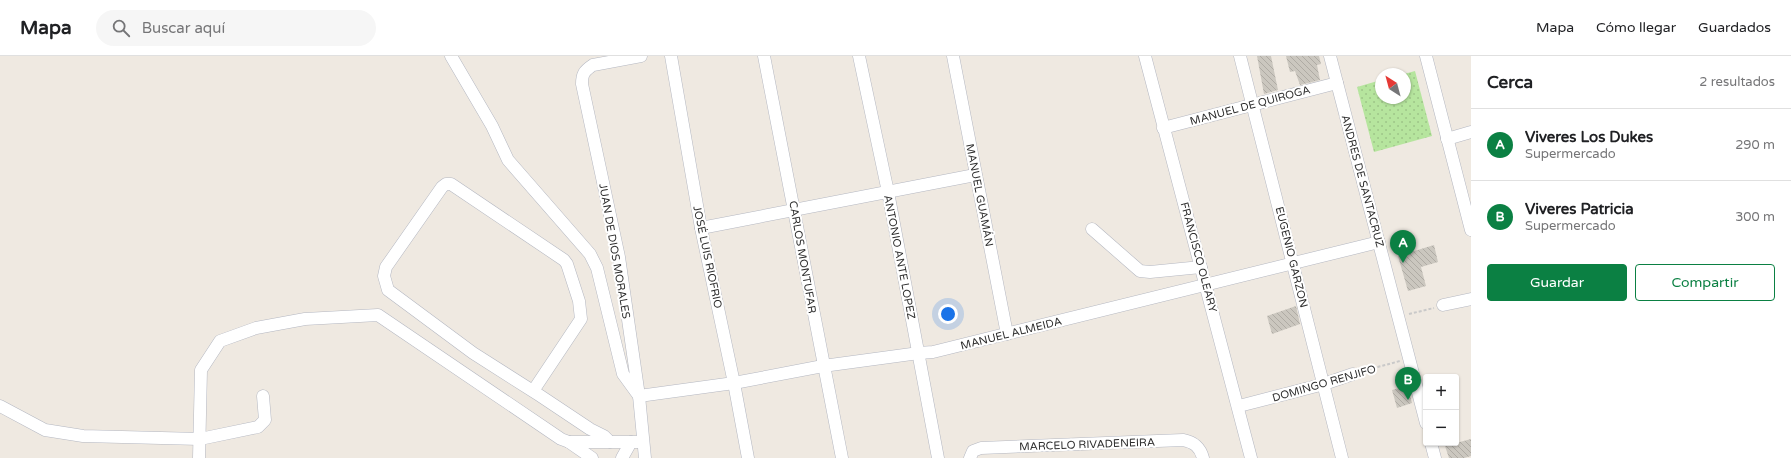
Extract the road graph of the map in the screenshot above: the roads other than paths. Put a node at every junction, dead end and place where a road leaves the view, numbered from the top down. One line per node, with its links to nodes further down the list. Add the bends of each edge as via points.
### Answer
1 (451, 56): 36 (street, via 492,126 508,160 590,254 599,274 623,374)
2 (641, 56): 36 (street, JUAN DE DIOS MORALES, via 593,65 582,75 619,257)
3 (671, 56): 19 (street, JOSÉ LUIS RIOFRIO)
4 (764, 56): 18 (street, CARLOS MONTUFAR)
5 (859, 56): 17 (street, ANTONIO ANTE LOPEZ)
6 (953, 56): 16 (street, MANUEL GUAMÁN)
7 (1145, 56): 13 (street, FRANCISCO OLEARY)
8 (1240, 56): 12 (street, EUGENIO GARZON)
9 (1330, 56): 11 (street, ANDRES DE SANTACRUZ)
10 (1426, 56): 15 (street)
11 (1337, 83): 12 (street, MANUEL DE QUIROGA); 22 (street, ANDRES DE SANTACRUZ)
12 (1252, 104): 13 (street, MANUEL DE QUIROGA); 23 (street, EUGENIO GARZON)
13 (1164, 128): 24 (street, FRANCISCO OLEARY)
14 (1471, 132): 15 (street)
15 (1447, 139): 21 (street)
16 (975, 175): 17 (street); 28 (street, MANUEL GUAMÁN)
17 (888, 192): 18 (street); 29 (street, ANTONIO ANTE LOPEZ)
18 (794, 210): 19 (street); 30 (street, CARLOS MONTUFAR)
19 (701, 228): 32 (street, JOSÉ LUIS RIOFRIO)
20 (1092, 228): 24 (street, via 1140,271)
21 (1471, 230)
22 (1379, 242): 23 (street, MANUEL ALMEIDA); 39 (street, ANDRES DE SANTACRUZ)
23 (1294, 263): 25 (street, MANUEL ALMEIDA); 33 (street, EUGENIO GARZON)
24 (1202, 267): 25 (street, FRANCISCO OLEARY)
25 (1207, 285): 28 (street, MANUEL ALMEIDA); 38 (street, FRANCISCO OLEARY)
26 (1471, 299): 27 (street)
27 (1443, 305)
28 (1007, 334): 29 (street, MANUEL ALMEIDA, via 933,352)
29 (919, 352): 30 (street, MANUEL ALMEIDA); 52 (street, ANTONIO ANTE LOPEZ)
30 (823, 366): 32 (street, MANUEL ALMEIDA); 51 (street, CARLOS MONTUFAR)
31 (1352, 374): 33 (street, DOMINGO RENJIFO)
32 (734, 383): 36 (street, MANUEL ALMEIDA); 50 (street, JOSÉ LUIS RIOFRIO)
33 (1324, 384): 38 (street, DOMINGO RENJIFO); 55 (street, EUGENIO GARZON)
34 (533, 391): 34 (street, via 580,319 579,301 567,264 451,184 446,184 386,267 385,285 392,294 467,349); 42 (street)
35 (263, 396): 40 (street, via 265,420 258,427)
36 (638, 396): 43 (street, JUAN DE DIOS MORALES)
37 (0, 406): 40 (street, via 45,430 83,436)
38 (1239, 406): 54 (street, FRANCISCO OLEARY)
39 (1423, 412)
40 (200, 439): 41 (street, via 201,370 220,341 256,328 305,320 378,315); 46 (street)
41 (569, 442): 42 (street); 47 (street)
42 (610, 442): 43 (street)
43 (637, 442): 48 (street); 49 (street, JUAN DE DIOS MORALES)
44 (1432, 446): 56 (street)
45 (1203, 457): 53 (street, MARCELO RIVADENEIRA, via 1196,444 1183,440 981,448 974,451)
46 (199, 458)
47 (592, 458)
48 (622, 458)
49 (645, 458)
50 (748, 458)
51 (842, 458)
52 (938, 458)
53 (970, 458)
54 (1251, 458)
55 (1342, 458)
56 (1435, 458)

